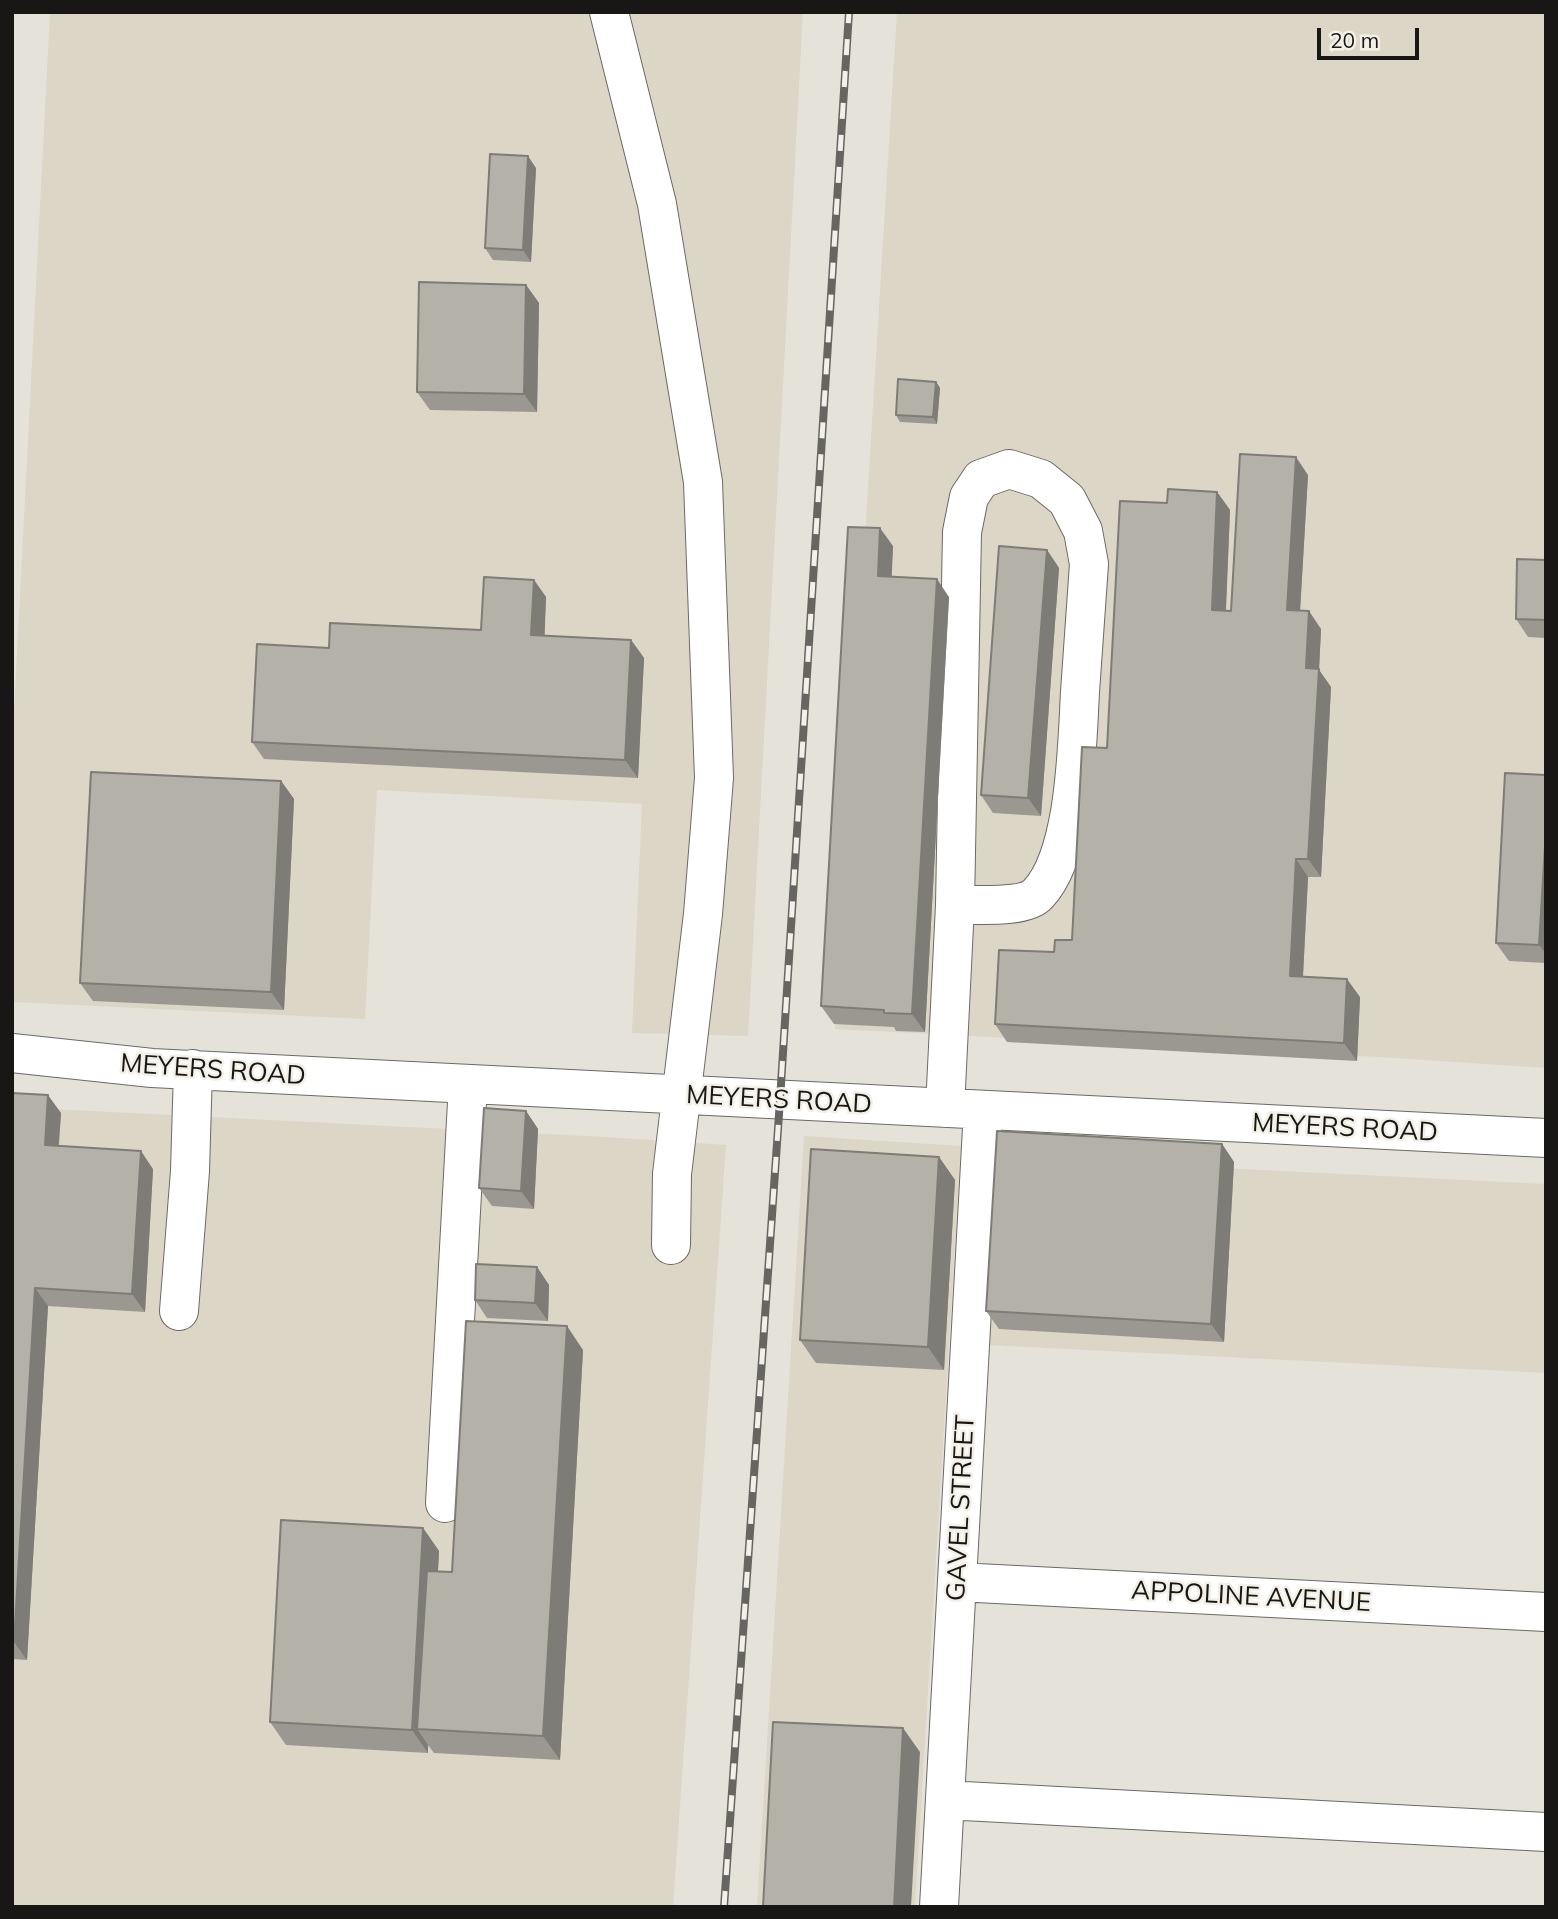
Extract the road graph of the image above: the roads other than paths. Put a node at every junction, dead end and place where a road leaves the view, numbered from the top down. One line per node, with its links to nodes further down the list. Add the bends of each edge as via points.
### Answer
1 (609, 12): 6 (street, via 657,204 703,482 714,778)
2 (955, 905): 2 (street, via 962,532 968,497 981,479 1009,470 1041,480 1067,500 1083,531 1089,564 1076,765 1068,824 1054,869 1037,895 1019,903); 7 (street)
3 (12, 1054): 4 (street, MEYERS ROAD)
4 (193, 1069): 5 (street, MEYERS ROAD); 11 (street)
5 (468, 1084): 6 (street, MEYERS ROAD); 12 (street)
6 (683, 1096): 7 (street, MEYERS ROAD); 10 (street, via 672,1174)
7 (945, 1108): 8 (street, MEYERS ROAD)
8 (983, 1110): 9 (street, MEYERS ROAD); 13 (street, GAVEL STREET)
9 (1546, 1138)
10 (671, 1245)
11 (179, 1311)
12 (445, 1503)
13 (957, 1582): 14 (street, APPOLINE AVENUE); 15 (street, GAVEL STREET)
14 (1546, 1612)
15 (944, 1800): 16 (street); 17 (street, GAVEL STREET)
16 (1546, 1832)
17 (939, 1907)

